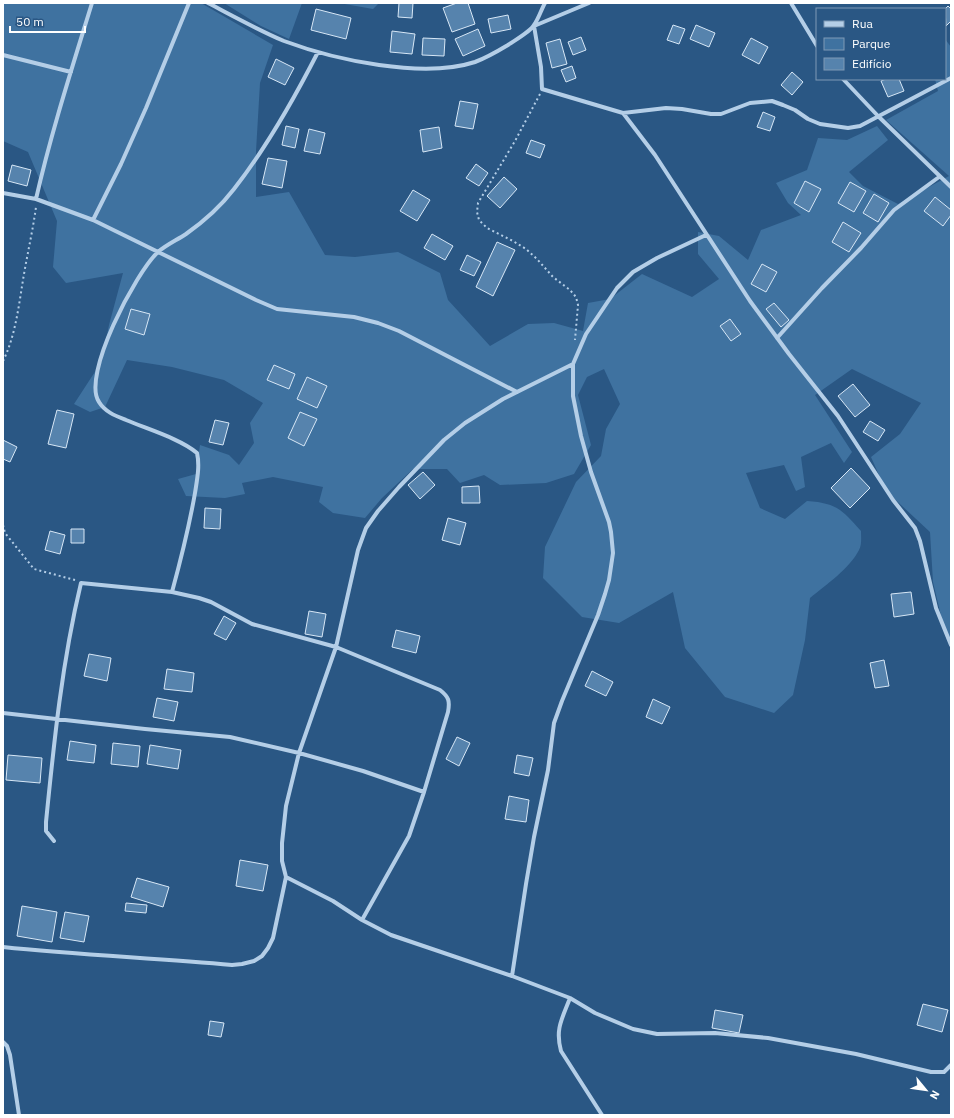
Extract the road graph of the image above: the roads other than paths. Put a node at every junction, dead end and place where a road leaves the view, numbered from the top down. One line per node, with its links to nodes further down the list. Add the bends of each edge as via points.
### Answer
1 (92, 3): 11 (street)
2 (189, 3): 20 (street, via 137,129)
3 (208, 3): 9 (street, via 285,41)
4 (545, 3): 7 (street)
5 (589, 3): 7 (street)
6 (791, 3): 8 (street)
7 (534, 26): 9 (street, via 504,47 475,62 447,67 384,66); 14 (street, via 542,67 542,89)
8 (816, 44)
9 (318, 52): 22 (street, via 291,104 234,189 212,213)
10 (3, 55): 11 (street)
11 (71, 72): 19 (street)
12 (951, 78): 15 (street)
13 (844, 80): 15 (street)
14 (623, 113): 15 (street, via 666,108 721,114 750,103 772,101 820,124 848,128 860,126); 21 (street, via 655,155)
15 (878, 116): 16 (street)
16 (940, 177): 17 (street); 23 (street, via 894,210)
17 (951, 187)
18 (3, 193): 19 (street)
19 (36, 199): 20 (street)
20 (93, 220): 22 (street)
21 (706, 235): 23 (street); 24 (street, via 633,272 616,288 586,334)
22 (158, 253): 25 (street, via 278,309 354,317 399,331); 26 (street, via 136,281 114,324 101,359 96,390 98,401 104,409 185,444 197,453 198,470 189,528)
23 (777, 338): 27 (street, via 838,416 914,528 920,541 936,608)
24 (573, 364): 25 (street); 37 (street, via 573,396 581,436 609,522 613,553 610,580 554,723)
25 (517, 392): 28 (street, via 464,423 444,440 378,511 366,528 358,550)
26 (172, 592): 28 (street, via 211,602 260,627); 30 (street, via 81,583 72,619)
27 (951, 645)
28 (336, 647): 31 (street); 32 (street, via 447,695 450,702 448,712)
29 (3, 713): 30 (street)
30 (56, 719): 31 (street, via 230,737); 33 (street, via 46,822 46,831)
31 (299, 753): 32 (street); 34 (street, via 283,826 282,861)
32 (424, 792): 35 (street, via 403,848)
33 (54, 841)
34 (286, 877): 35 (street, via 334,901); 36 (street, via 273,938 268,948 254,961 242,964)
35 (362, 920): 37 (street, via 412,943)
36 (3, 947)
37 (512, 976): 38 (street)
38 (570, 998): 40 (street, via 595,1013 647,1033 715,1033 768,1038 856,1054 931,1072 944,1072); 42 (street, via 559,1027 561,1051)
39 (3, 1042): 41 (street, via 10,1055)
40 (951, 1066)
41 (19, 1115)
42 (602, 1115)

